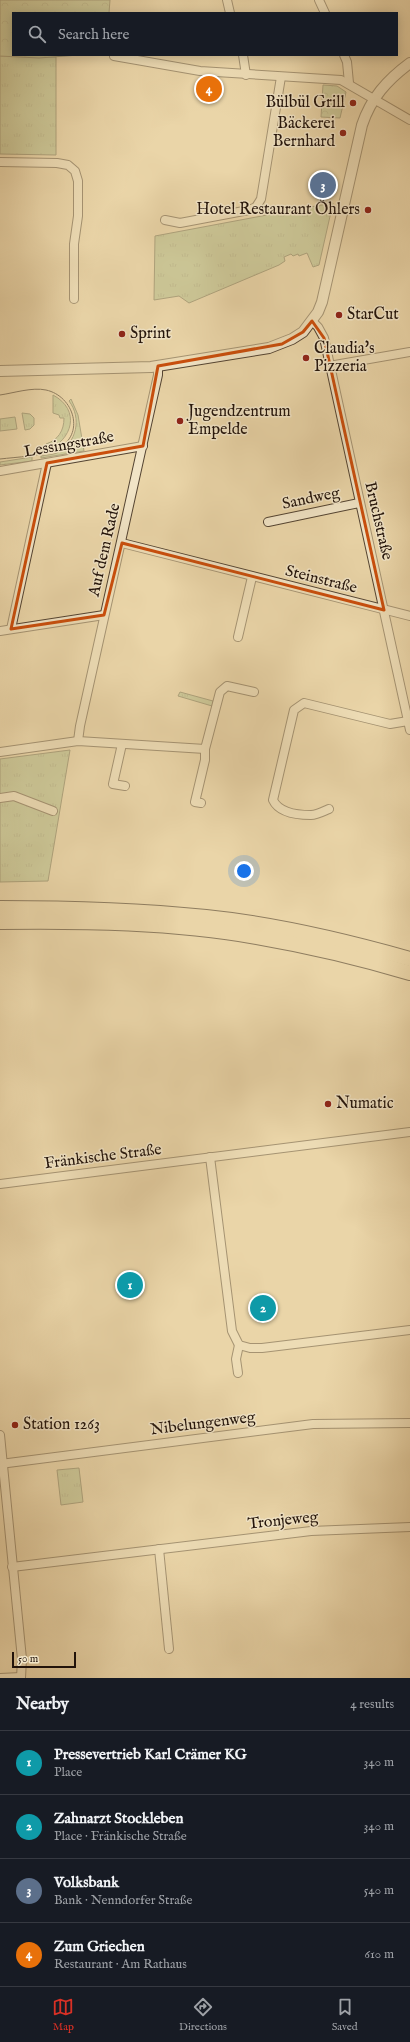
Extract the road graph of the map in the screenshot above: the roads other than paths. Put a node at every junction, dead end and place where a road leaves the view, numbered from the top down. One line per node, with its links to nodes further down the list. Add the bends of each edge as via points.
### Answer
1 (226, 0): 3 (street)
2 (319, 0): 4 (street)
3 (230, 12)
4 (325, 12)
5 (114, 56): 9 (street, via 200,72)
6 (243, 56): 9 (street)
7 (344, 56): 11 (street)
8 (410, 63): 12 (street, via 393,76)
9 (246, 75): 10 (street)
10 (281, 77): 11 (street, via 341,80); 15 (street, via 261,199 256,207 180,223)
11 (350, 83): 12 (street)
12 (374, 99): 13 (street); 17 (street, via 362,125 322,302)
13 (410, 120)
14 (0, 162): 16 (street, via 57,163 68,165 75,171 78,181 78,216 74,244)
15 (165, 220)
16 (74, 299)
17 (312, 321): 19 (street, via 303,332 282,344); 20 (street, Bruchstraße, via 324,338)
18 (410, 352): 20 (street)
19 (158, 366): 21 (street); 22 (street, Auf dem Rade)
20 (329, 366): 25 (street, Bruchstraße)
21 (0, 371)
22 (143, 446): 23 (street, Lessingstraße); 27 (street, Auf dem Rade)
23 (47, 463): 24 (street, Lessingstraße); 32 (street)
24 (0, 471)
25 (359, 502): 26 (street, Sandweg); 29 (street, Bruchstraße)
26 (268, 522)
27 (122, 543): 28 (street, Steinstraße); 30 (street, Auf dem Rade)
28 (252, 577): 29 (street, Steinstraße); 34 (street)
29 (384, 610): 31 (street, Steinstraße); 36 (street, Bruchstraße)
30 (104, 615): 32 (street); 38 (street, Auf dem Rade)
31 (410, 616)
32 (11, 629): 33 (street)
33 (0, 631)
34 (238, 637)
35 (254, 692): 40 (street, via 227,686 220,692)
36 (408, 721): 37 (street, Bruchstraße); 45 (street, via 390,724 304,703 294,710 273,800 276,807 283,811 312,815)
37 (410, 730)
38 (78, 741): 39 (street); 41 (street)
39 (122, 744): 40 (street); 42 (street, via 113,784)
40 (206, 749): 44 (street, via 195,802)
41 (0, 752)
42 (125, 786)
43 (0, 798): 46 (street, via 14,796)
44 (201, 803)
45 (329, 808)
46 (53, 811)
47 (0, 908): 49 (highway, via 129,910 206,917 307,933)
48 (0, 922): 50 (highway, via 128,924 212,931 308,947)
49 (410, 959)
50 (410, 973)
51 (410, 1132): 52 (street, Fränkische Straße)
52 (210, 1157): 53 (street, Fränkische Straße); 55 (street, via 232,1331)
53 (0, 1184)
54 (410, 1330): 55 (street, via 262,1348)
55 (239, 1345): 56 (street, via 236,1359)
56 (238, 1373)
57 (410, 1423): 59 (street, Nibelungenweg, via 313,1424)
58 (0, 1435): 59 (street)
59 (1, 1464): 62 (street)
60 (410, 1527): 61 (street, Tronjeweg, via 311,1531)
61 (159, 1549): 62 (street, Tronjeweg); 63 (street)
62 (12, 1567): 64 (street, via 22,1659)
63 (169, 1648)
64 (21, 1677): 65 (street)
65 (0, 1678)

